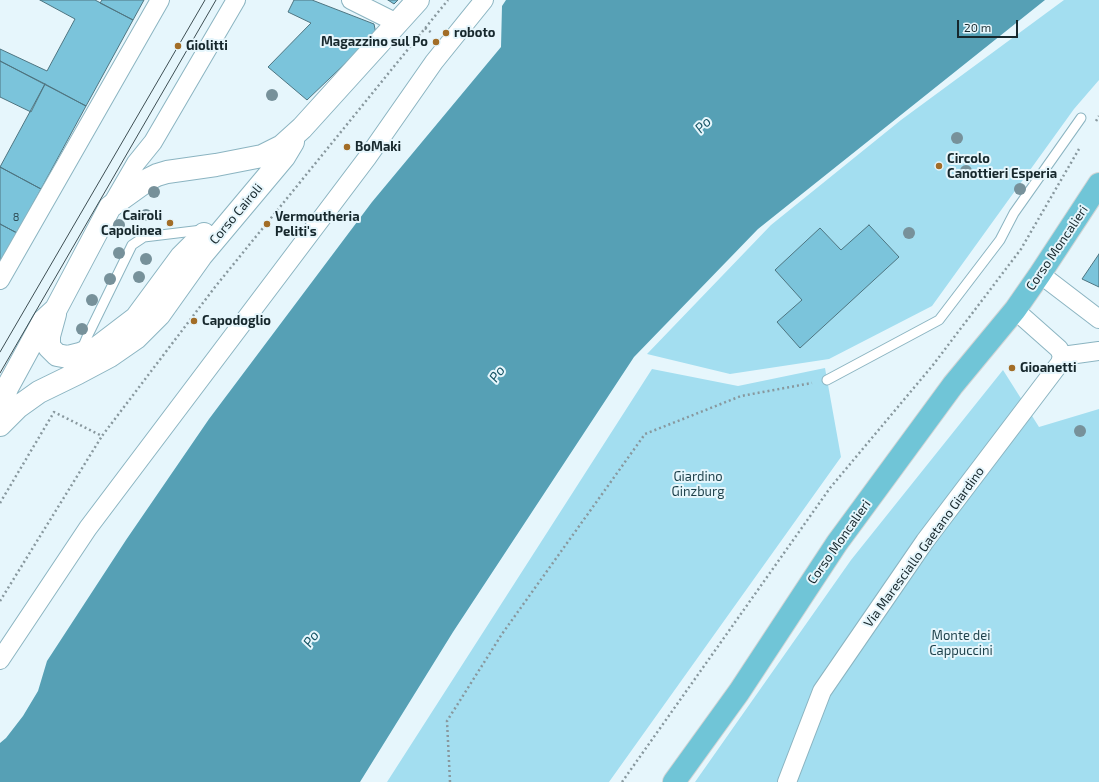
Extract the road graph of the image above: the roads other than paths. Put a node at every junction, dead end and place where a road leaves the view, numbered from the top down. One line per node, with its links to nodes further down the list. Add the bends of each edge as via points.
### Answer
1 (160, 0): 14 (street)
2 (236, 0): 10 (street, via 153,142 128,176)
3 (351, 0): 6 (street)
4 (418, 0): 6 (main road)
5 (484, 0): 24 (street, via 434,62 367,158 88,528)
6 (397, 23): 8 (main road)
7 (1081, 118): 21 (lane, via 1014,213 1000,240 939,320)
8 (302, 128): 10 (main road, via 282,146 262,156 167,172 149,179); 11 (main road, Corso Cairoli, via 284,157)
9 (1099, 184): 13 (main road, Corso Moncalieri)
10 (110, 207): 15 (main road)
11 (239, 210): 12 (main road); 23 (main road, Corso Cairoli, via 201,256 159,315 136,338 97,363 39,392 18,407)
12 (208, 230): 19 (main road, via 181,257 136,318 98,347); 19 (lane, via 144,237 132,245)
13 (1040, 274): 16 (main road, Corso Moncalieri); 17 (street)
14 (0, 280)
15 (56, 309): 19 (main road, via 49,336 50,347 57,355 68,357); 22 (main road, via 44,320 7,388)
16 (1014, 310): 20 (street, via 1059,349); 25 (main road, Corso Moncalieri, via 952,385 837,543 739,692)
17 (1099, 319)
18 (1099, 351): 20 (street)
19 (80, 354)
20 (1062, 356): 26 (street, Via Maresciallo Gaetano Giardino, via 1060,363 925,541 822,691)
21 (827, 380)
22 (0, 410)
23 (0, 425)
24 (0, 660)
25 (674, 782)
26 (787, 782)

